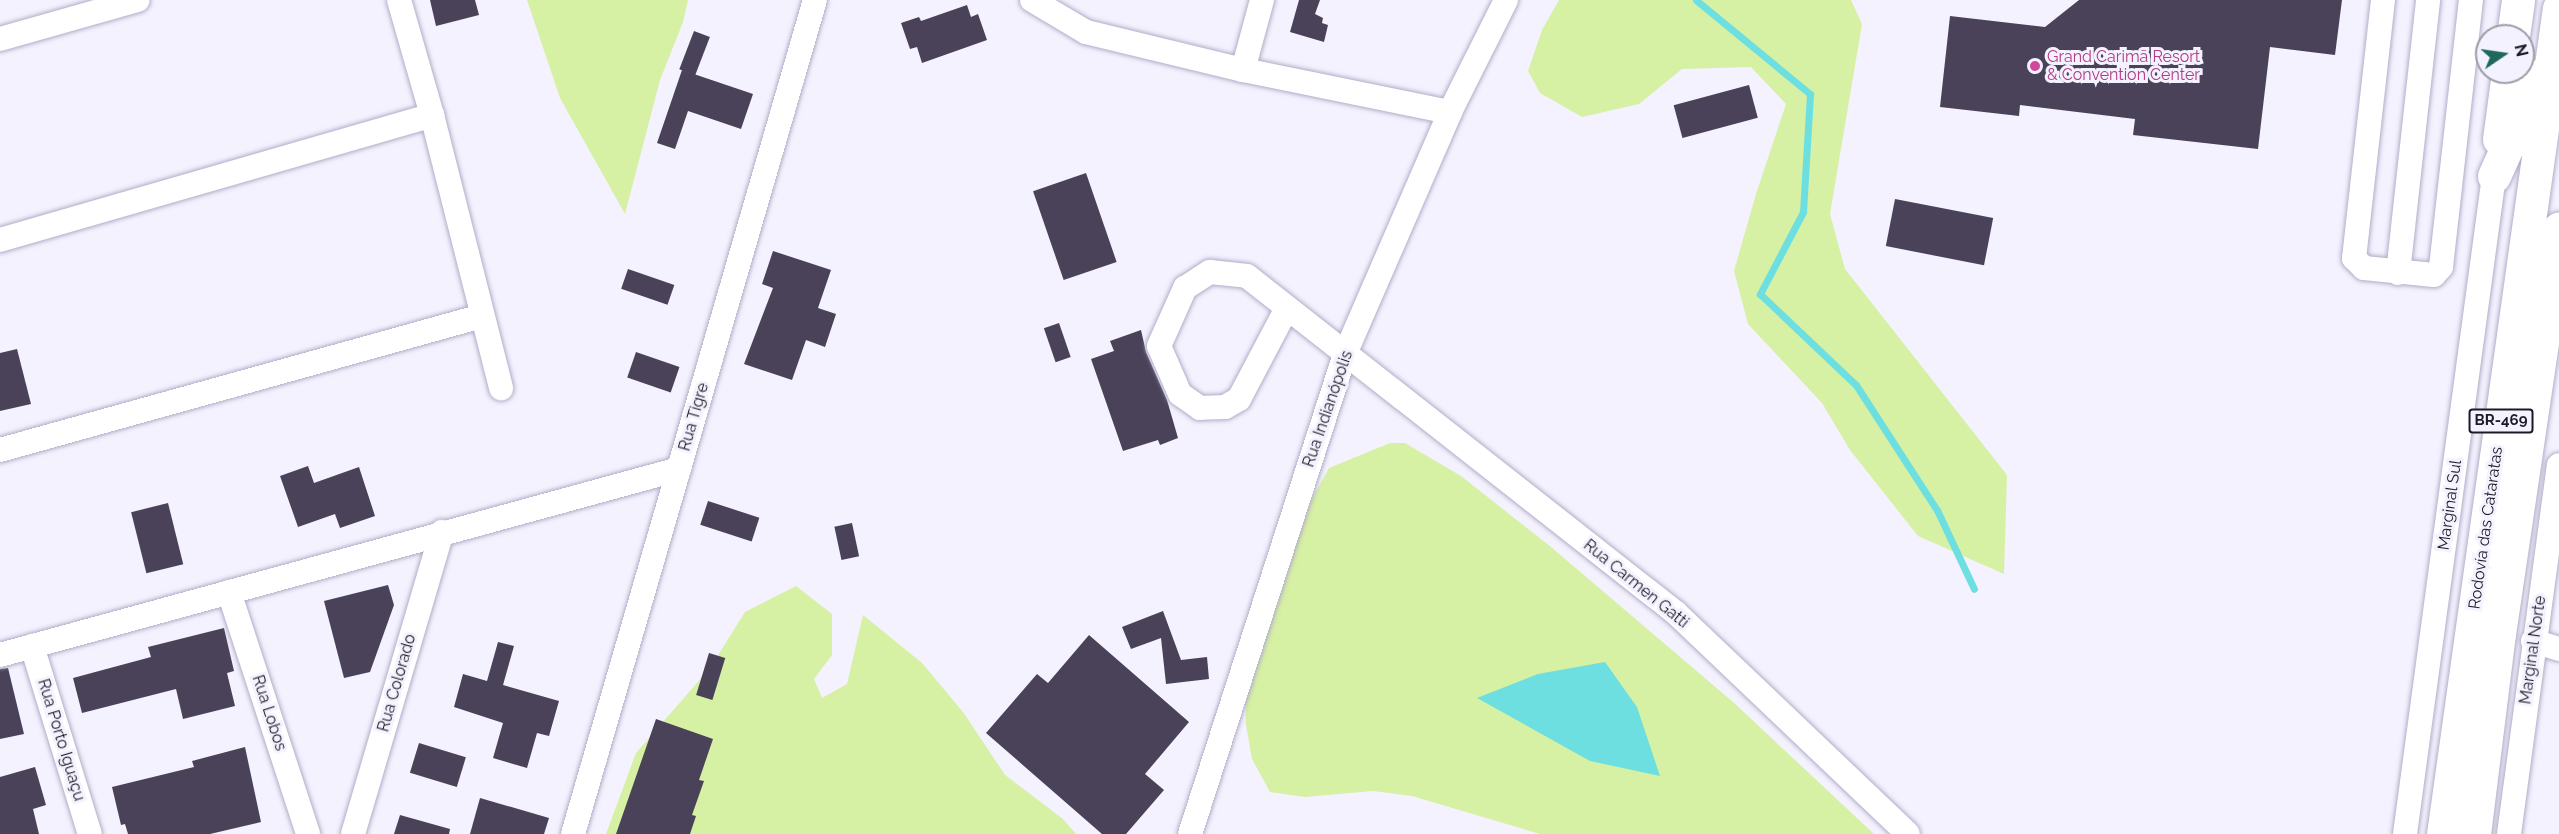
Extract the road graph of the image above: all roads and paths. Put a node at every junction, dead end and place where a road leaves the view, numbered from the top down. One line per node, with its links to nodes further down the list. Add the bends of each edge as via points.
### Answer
1 (138, 0): 13 (street)
2 (399, 0): 18 (street)
3 (815, 0): 31 (street, Rua Tigre)
4 (1262, 0): 15 (street)
5 (1506, 0): 17 (street, Rua Indianópolis)
6 (2383, 0): 22 (street, via 2354,258 2364,268)
7 (2428, 0): 22 (street)
8 (2471, 0): 22 (street, via 2441,267 2434,275)
9 (2518, 0): 12 (highway)
10 (1040, 2): 15 (street, via 1086,32)
11 (2559, 8): 14 (highway, Rodovía das Cataratas / BR-469)
12 (2515, 24)
13 (0, 39)
14 (2554, 40): 19 (highway); 45 (highway, Rodovía das Cataratas / BR-469)
15 (1242, 70): 17 (street)
16 (2506, 84): 19 (highway)
17 (1450, 112): 26 (street, Rua Indianópolis)
18 (432, 115): 21 (street); 24 (street)
19 (2494, 176): 44 (street, Marginal Sul)
20 (2559, 228): 28 (highway, Rodovía das Cataratas / BR-469)
21 (0, 240)
22 (2398, 273)
23 (1287, 308): 23 (street, via 1239,399 1225,407 1200,408 1180,394 1158,346 1185,288 1210,272 1247,276); 26 (street, Rua Carmen Gatti)
24 (482, 316): 27 (street); 29 (street)
25 (2559, 351): 28 (highway)
26 (1345, 354): 42 (street, Rua Indianópolis); 43 (street, Rua Carmen Gatti, via 1676,613)
27 (501, 388)
28 (2526, 448): 46 (highway, Rodovía das Cataratas / BR-469)
29 (0, 450)
30 (2559, 465): 34 (street, Marginal Norte)
31 (679, 469): 32 (street); 41 (street, Rua Tigre)
32 (442, 532): 33 (street); 40 (street, Rua Colorado)
33 (229, 592): 35 (street); 39 (street, Rua Lobos)
34 (2533, 641): 36 (street); 47 (street, Marginal Norte)
35 (32, 646): 37 (street); 38 (street, Rua Porto Iguaçu)
36 (2559, 649)
37 (0, 655)
38 (90, 834)
39 (308, 834)
40 (352, 834)
41 (573, 834)
42 (1190, 834)
43 (1908, 834)
44 (2405, 834)
45 (2443, 834)
46 (2474, 834)
47 (2509, 834)

